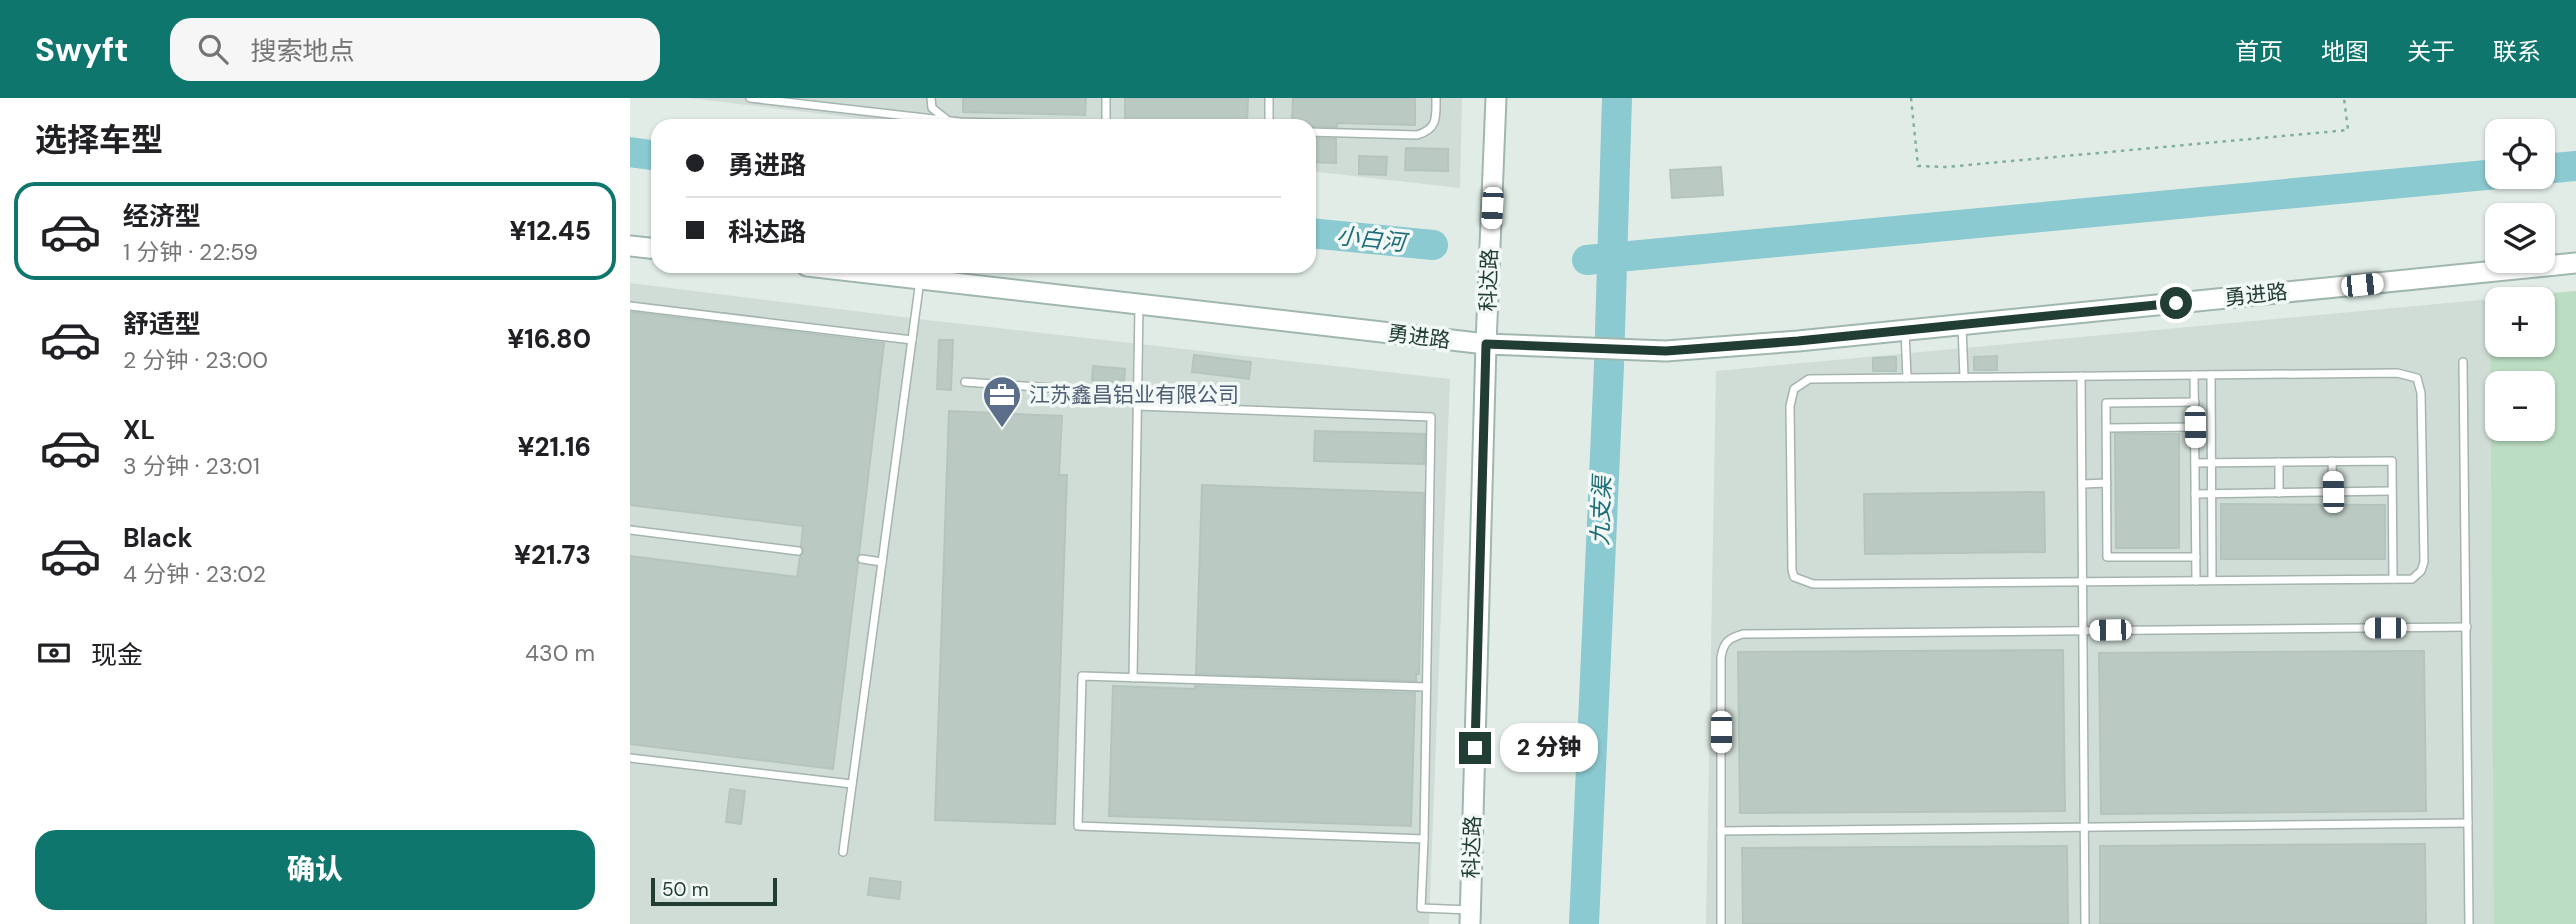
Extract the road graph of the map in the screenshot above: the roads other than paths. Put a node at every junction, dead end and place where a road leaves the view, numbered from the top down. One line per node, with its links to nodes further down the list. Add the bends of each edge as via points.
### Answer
1 (750, 98): 7 (lane)
2 (931, 98): 7 (lane, via 932,108)
3 (1106, 98): 8 (lane)
4 (1269, 98): 9 (lane)
5 (1436, 98): 10 (lane, via 1428,132)
6 (1496, 98): 21 (street, 科达路)
7 (946, 119)
8 (1107, 119)
9 (1269, 119)
10 (1316, 132)
11 (630, 246): 12 (street)
12 (651, 248)
13 (2576, 263): 18 (street, 勇进路)
14 (868, 273): 15 (street, 勇进路)
15 (920, 279): 16 (street, 勇进路); 20 (lane)
16 (1139, 304): 21 (street, 勇进路); 29 (lane)
17 (630, 306): 20 (lane)
18 (1962, 325): 19 (street, 勇进路); 26 (lane)
19 (1905, 331): 21 (street, 勇进路, via 1666,351); 27 (lane)
20 (912, 340): 49 (lane)
21 (1486, 344): 65 (street, 科达路)
22 (2463, 362): 54 (lane)
23 (2211, 374): 24 (lane); 37 (lane); 50 (lane, via 2397,373 2417,378 2424,562 2412,579)
24 (2194, 375): 25 (lane); 30 (lane)
25 (2081, 376): 26 (lane); 39 (lane)
26 (1964, 377): 27 (lane)
27 (1908, 378): 53 (lane, via 1809,379 1794,389 1790,405 1794,577 1813,584)
28 (965, 382): 29 (lane)
29 (1138, 394): 31 (lane)
30 (2195, 402): 32 (lane); 33 (lane, via 2106,403)
31 (1138, 406): 56 (lane); 57 (lane, via 1431,417)
32 (2195, 427): 33 (lane); 36 (lane)
33 (2106, 428): 38 (lane)
34 (2332, 461): 35 (lane); 40 (lane, via 2392,461); 41 (lane)
35 (2279, 462): 37 (lane); 42 (lane)
36 (2195, 463): 37 (lane); 43 (lane)
37 (2211, 463): 44 (lane)
38 (2107, 483): 39 (lane); 47 (lane, via 2107,557)
39 (2082, 484): 53 (lane)
40 (2392, 491): 41 (lane); 50 (lane)
41 (2333, 492): 42 (lane)
42 (2279, 493): 44 (lane)
43 (2195, 494): 44 (lane); 47 (lane)
44 (2211, 494): 51 (lane)
45 (630, 530): 46 (lane)
46 (798, 551)
47 (2196, 557): 52 (lane)
48 (862, 559): 49 (lane)
49 (882, 562): 59 (lane)
50 (2393, 579): 51 (lane)
51 (2212, 580): 52 (lane)
52 (2196, 581): 53 (lane)
53 (2083, 582): 55 (lane)
54 (2467, 627): 55 (lane); 60 (lane)
55 (2083, 631): 61 (lane); 62 (lane, via 1732,637 1723,645 1721,657)
56 (1133, 678): 57 (lane); 63 (lane, via 1082,676 1078,826)
57 (1426, 687): 63 (lane)
58 (630, 758): 59 (lane)
59 (852, 784): 64 (lane)
60 (2468, 823): 61 (lane); 68 (lane)
61 (2084, 827): 62 (lane); 67 (lane)
62 (1721, 831): 66 (lane)
63 (1424, 839): 65 (lane, via 1421,908)
64 (843, 852)
65 (1470, 917)
66 (1721, 924)
67 (2085, 924)
68 (2469, 924)

